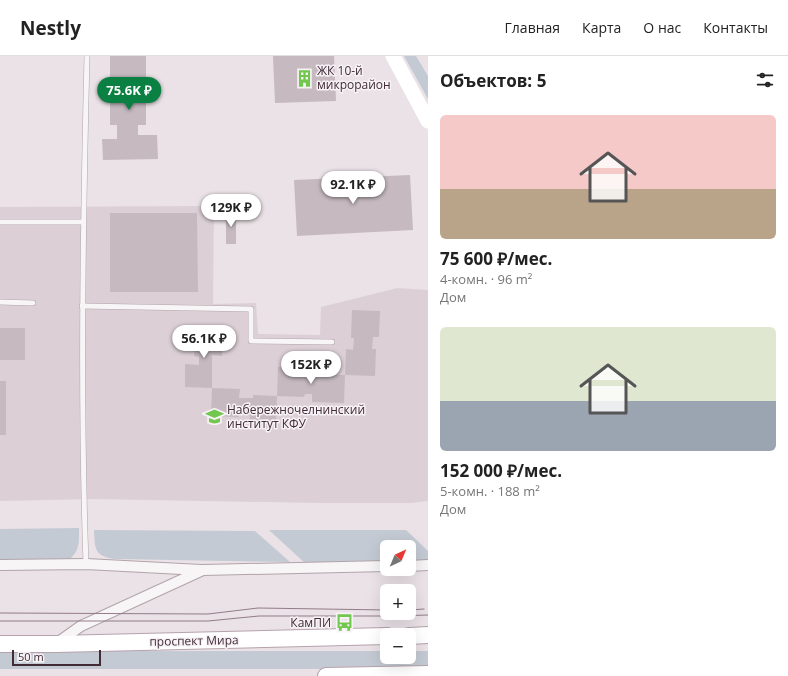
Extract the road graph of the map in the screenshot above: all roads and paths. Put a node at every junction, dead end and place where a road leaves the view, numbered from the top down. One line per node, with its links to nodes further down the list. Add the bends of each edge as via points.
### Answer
1 (87, 56): 5 (lane)
2 (393, 56): 3 (main road)
3 (428, 121)
4 (0, 222): 5 (lane)
5 (83, 222): 8 (lane)
6 (0, 302): 7 (lane)
7 (33, 303)
8 (82, 306): 9 (lane, via 251,309 251,340); 10 (lane)
9 (332, 342)
10 (86, 564): 11 (street); 15 (street)
11 (0, 565)
12 (428, 565): 14 (street)
13 (380, 566): 15 (street)
14 (416, 566)
15 (203, 570): 20 (street, via 81,626)
16 (428, 635): 18 (main road)
17 (380, 636): 20 (main road, проспект Мира)
18 (416, 636)
19 (0, 644): 20 (main road, проспект Мира)
20 (56, 644)
21 (428, 674): 22 (main road)
22 (326, 676)

